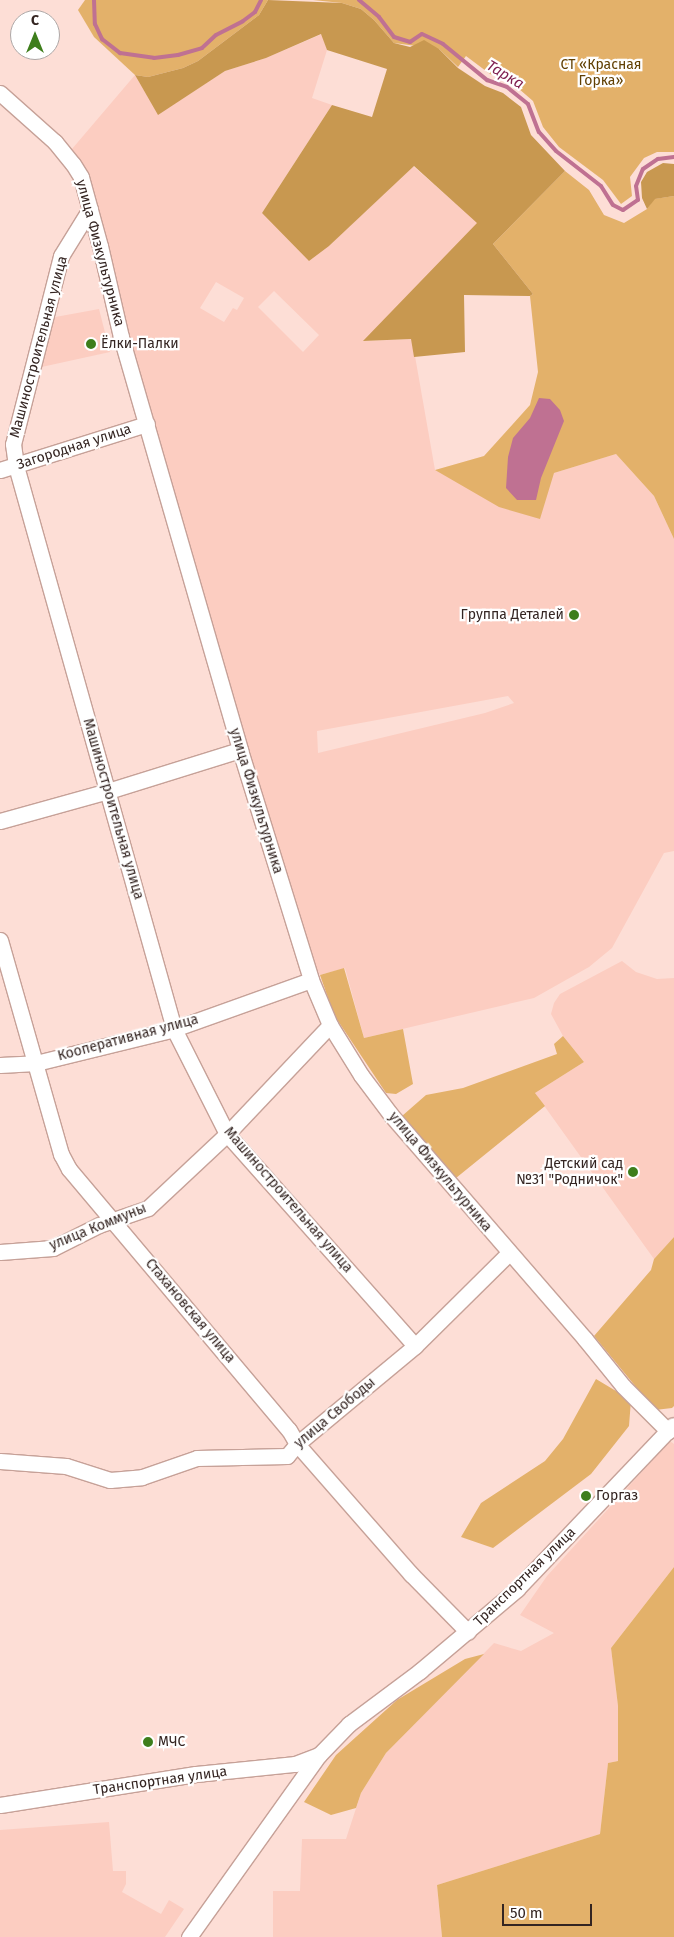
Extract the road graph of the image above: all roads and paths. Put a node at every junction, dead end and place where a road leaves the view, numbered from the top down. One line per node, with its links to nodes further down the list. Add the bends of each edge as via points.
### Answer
1 (0, 93): 2 (street, улица Физкультурника, via 55,142 74,164)
2 (90, 209): 3 (street, улица Физкультурника, via 121,337); 4 (street, Машиностроительная улица, via 61,256 13,444)
3 (148, 424): 4 (street, Загородная улица); 6 (street, улица Физкультурника)
4 (16, 466): 5 (street, Загородная улица); 7 (street, Машиностроительная улица)
5 (0, 470)
6 (240, 750): 7 (street); 10 (street, улица Физкультурника)
7 (108, 791): 8 (street); 12 (street, Машиностроительная улица)
8 (0, 821)
9 (0, 940): 13 (street, Стахановская улица)
10 (311, 980): 11 (street, улица Физкультурника); 12 (street, Кооперативная улица)
11 (330, 1025): 15 (street, улица Коммуны); 18 (street, улица Физкультурника, via 391,1115)
12 (174, 1028): 13 (street, Кооперативная улица); 15 (street, Машиностроительная улица)
13 (36, 1063): 14 (street, Кооперативная улица); 16 (street, Стахановская улица, via 61,1154 69,1169)
14 (0, 1065)
15 (227, 1134): 16 (street, улица Коммуны, via 148,1208); 19 (street, Машиностроительная улица)
16 (115, 1221): 17 (street, улица Коммуны, via 99,1225 53,1248); 21 (street, Стахановская улица, via 289,1430)
17 (0, 1252)
18 (508, 1252): 19 (street, улица Свободы); 20 (street, улица Физкультурника, via 622,1386)
19 (415, 1346): 21 (street, улица Свободы)
20 (671, 1427): 23 (street, Транспортная улица, via 517,1589)
21 (296, 1444): 22 (street, улица Свободы, via 286,1456 197,1458 142,1477 110,1480 66,1466); 23 (street, Стахановская улица, via 411,1574)
22 (0, 1461)
23 (468, 1632): 24 (street, Транспортная улица, via 349,1724)
24 (319, 1755): 25 (street, Транспортная улица, via 296,1764 190,1774); 26 (street, Транспортная улица)
25 (0, 1805)
26 (190, 1937)

